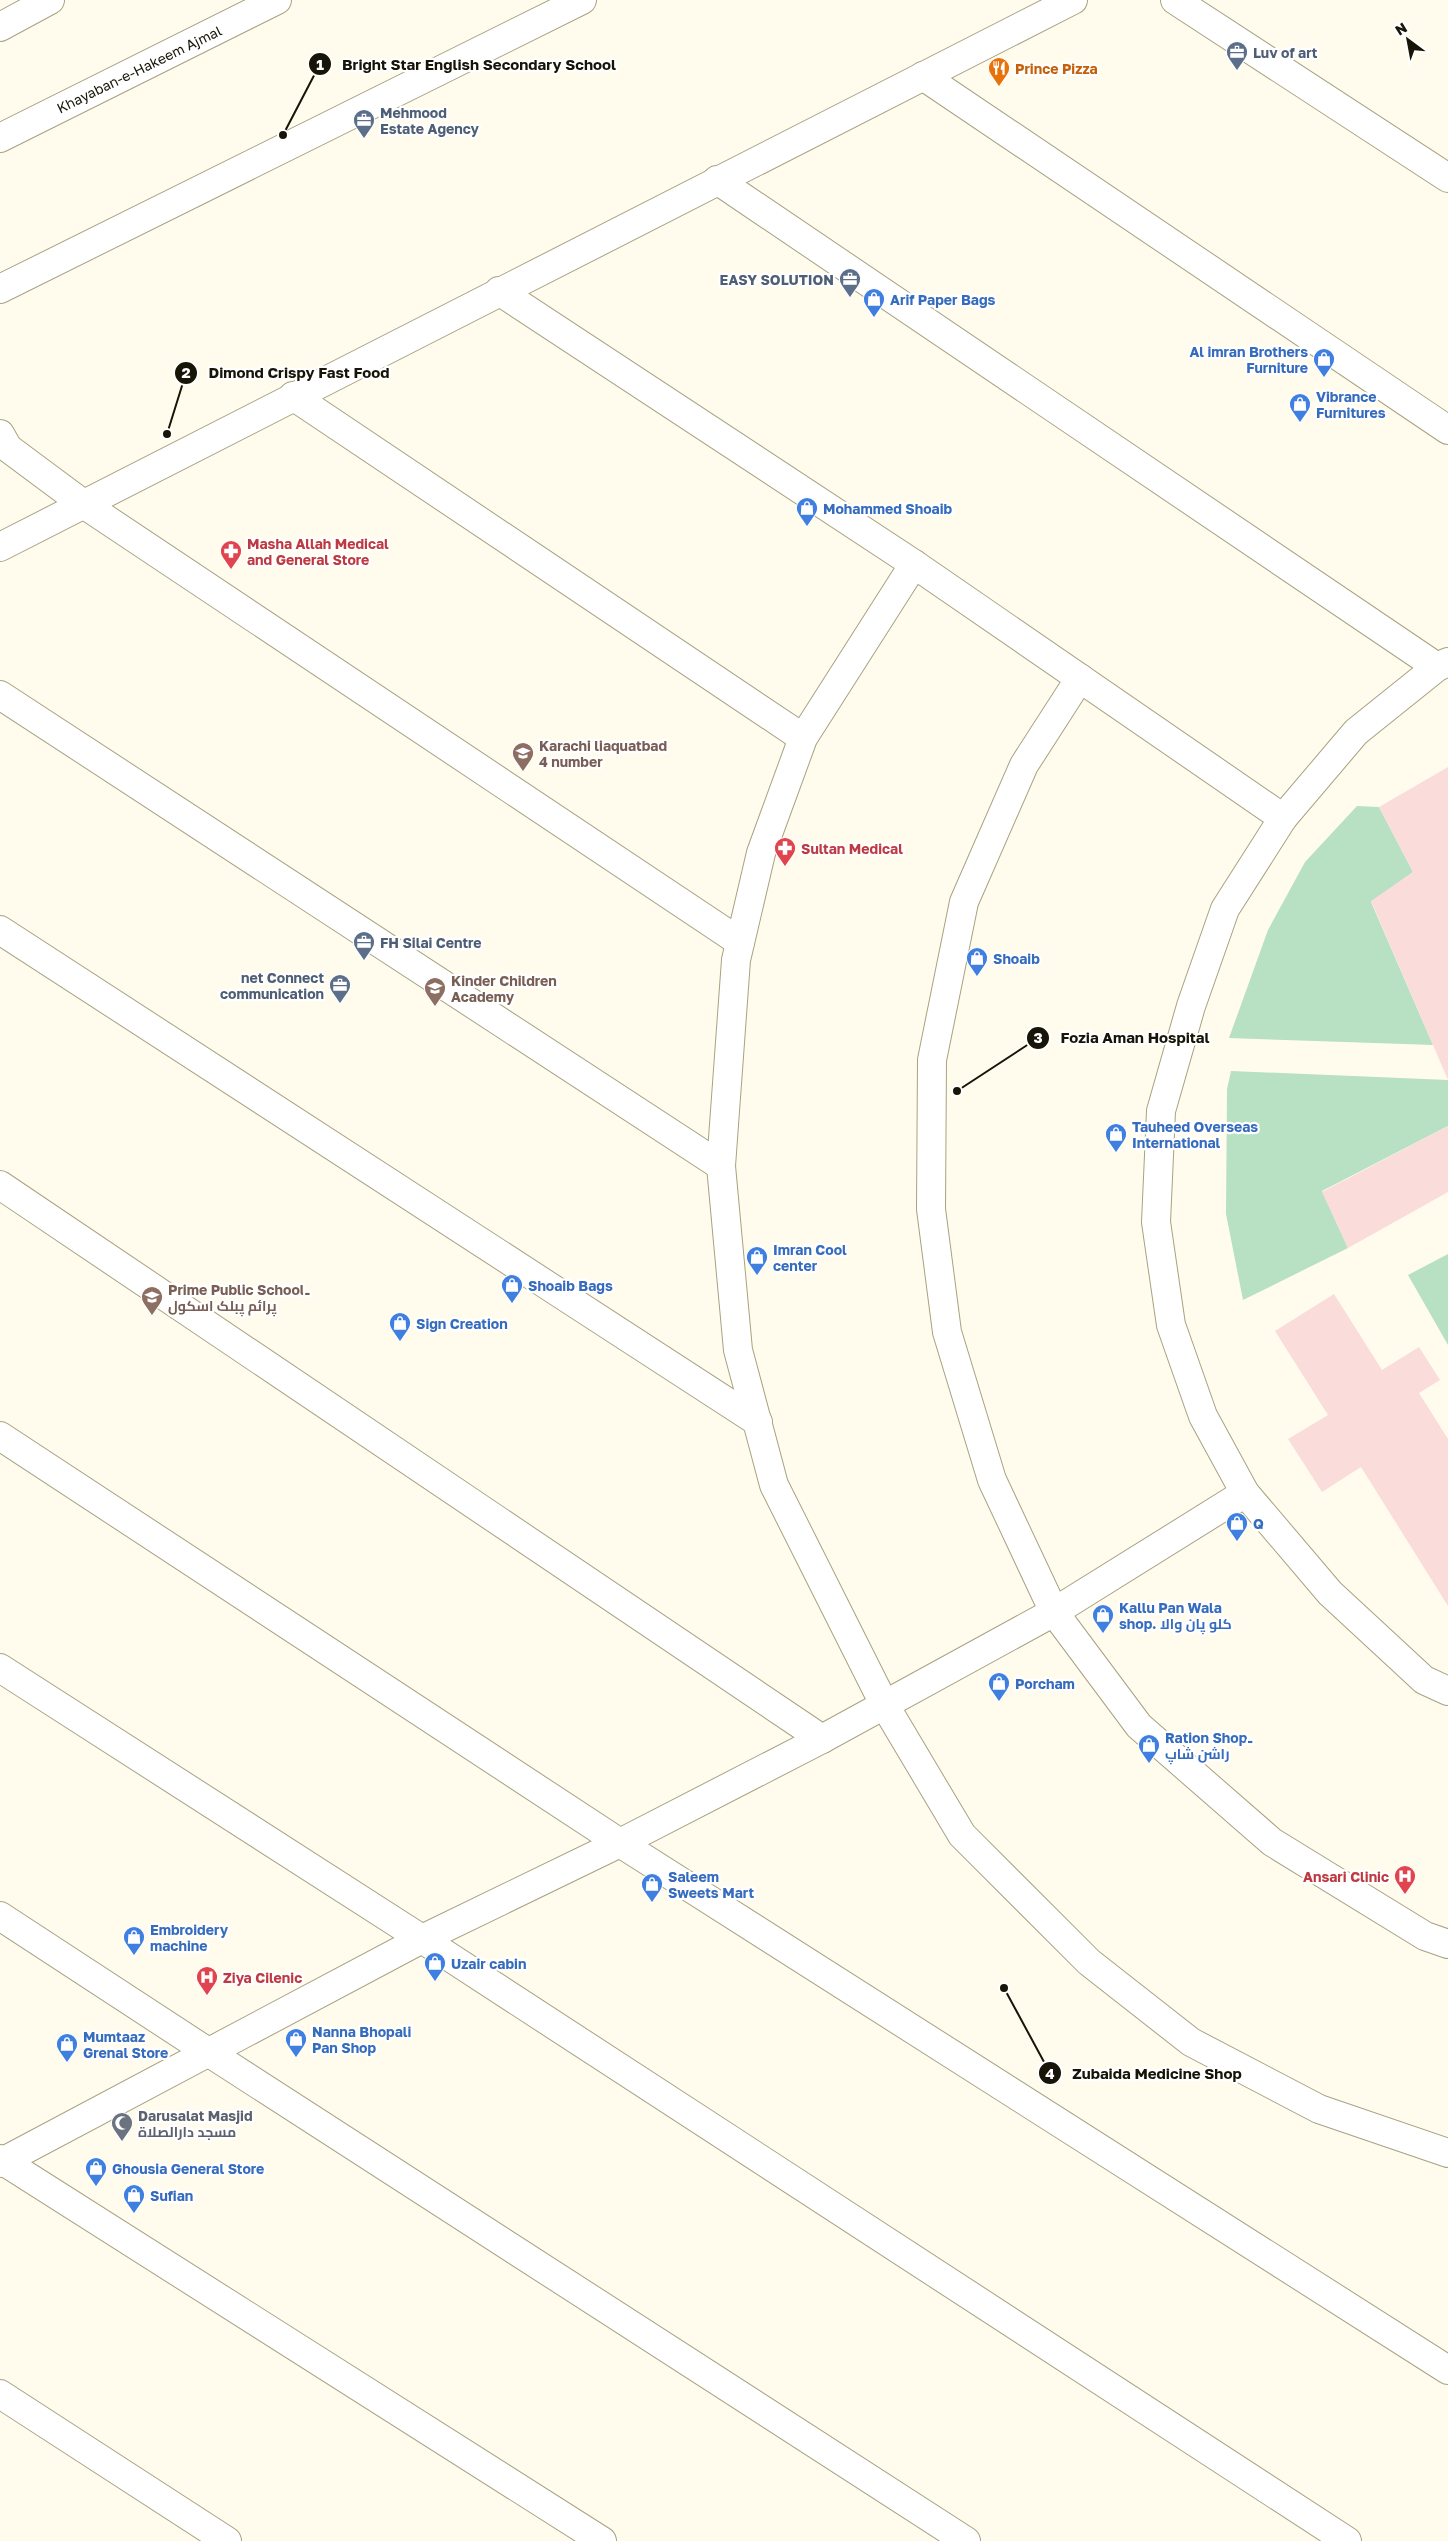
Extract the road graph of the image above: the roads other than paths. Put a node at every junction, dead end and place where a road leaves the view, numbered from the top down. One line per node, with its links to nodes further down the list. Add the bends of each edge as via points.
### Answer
1 (50, 0): 6 (main road)
2 (277, 0): 8 (main road, Khayaban-e-Hakeem Ajmal)
3 (582, 0): 11 (main road)
4 (1073, 0): 7 (main road)
5 (1175, 0): 9 (main road)
6 (0, 27)
7 (923, 76): 10 (main road); 14 (main road)
8 (0, 138)
9 (1448, 178)
10 (717, 180): 12 (main road); 19 (main road)
11 (0, 289)
12 (499, 291): 13 (main road); 18 (main road)
13 (293, 396): 16 (main road); 22 (main road)
14 (1448, 430)
15 (0, 434): 16 (main road, via 8,448)
16 (82, 503): 17 (main road); 25 (main road)
17 (0, 547)
18 (914, 564): 20 (main road); 22 (main road)
19 (1443, 664): 23 (main road, via 1356,732)
20 (1080, 678): 23 (main road); 31 (main road, via 1024,765 964,902 932,1060 931,1209 948,1332 992,1480)
21 (0, 695): 26 (main road)
22 (803, 738): 25 (main road, via 761,853)
23 (1282, 818): 30 (main road, via 1225,909 1191,1006 1161,1111 1156,1222 1170,1324 1203,1416)
24 (0, 930): 28 (main road)
25 (740, 942): 26 (main road)
26 (721, 1166): 28 (main road, via 738,1350)
27 (0, 1185): 35 (main road)
28 (758, 1422): 34 (main road, via 774,1485)
29 (0, 1436): 36 (main road)
30 (1245, 1493): 31 (main road); 33 (main road, via 1330,1593 1424,1680)
31 (1054, 1612): 34 (main road); 39 (main road, via 1139,1726 1272,1842 1425,1936)
32 (0, 1668): 38 (main road)
33 (1448, 1691)
34 (884, 1704): 35 (main road); 41 (main road, via 962,1835 1089,1962 1191,2042 1319,2108)
35 (822, 1739): 36 (main road)
36 (620, 1843): 38 (main road); 43 (main road)
37 (0, 1916): 40 (main road)
38 (422, 1938): 40 (main road); 48 (main road)
39 (1448, 1944)
40 (208, 2052): 42 (main road); 47 (main road)
41 (1448, 2153)
42 (1, 2161): 46 (main road)
43 (1448, 2370)
44 (0, 2394): 45 (main road)
45 (228, 2541)
46 (602, 2541)
47 (966, 2541)
48 (1347, 2541)

